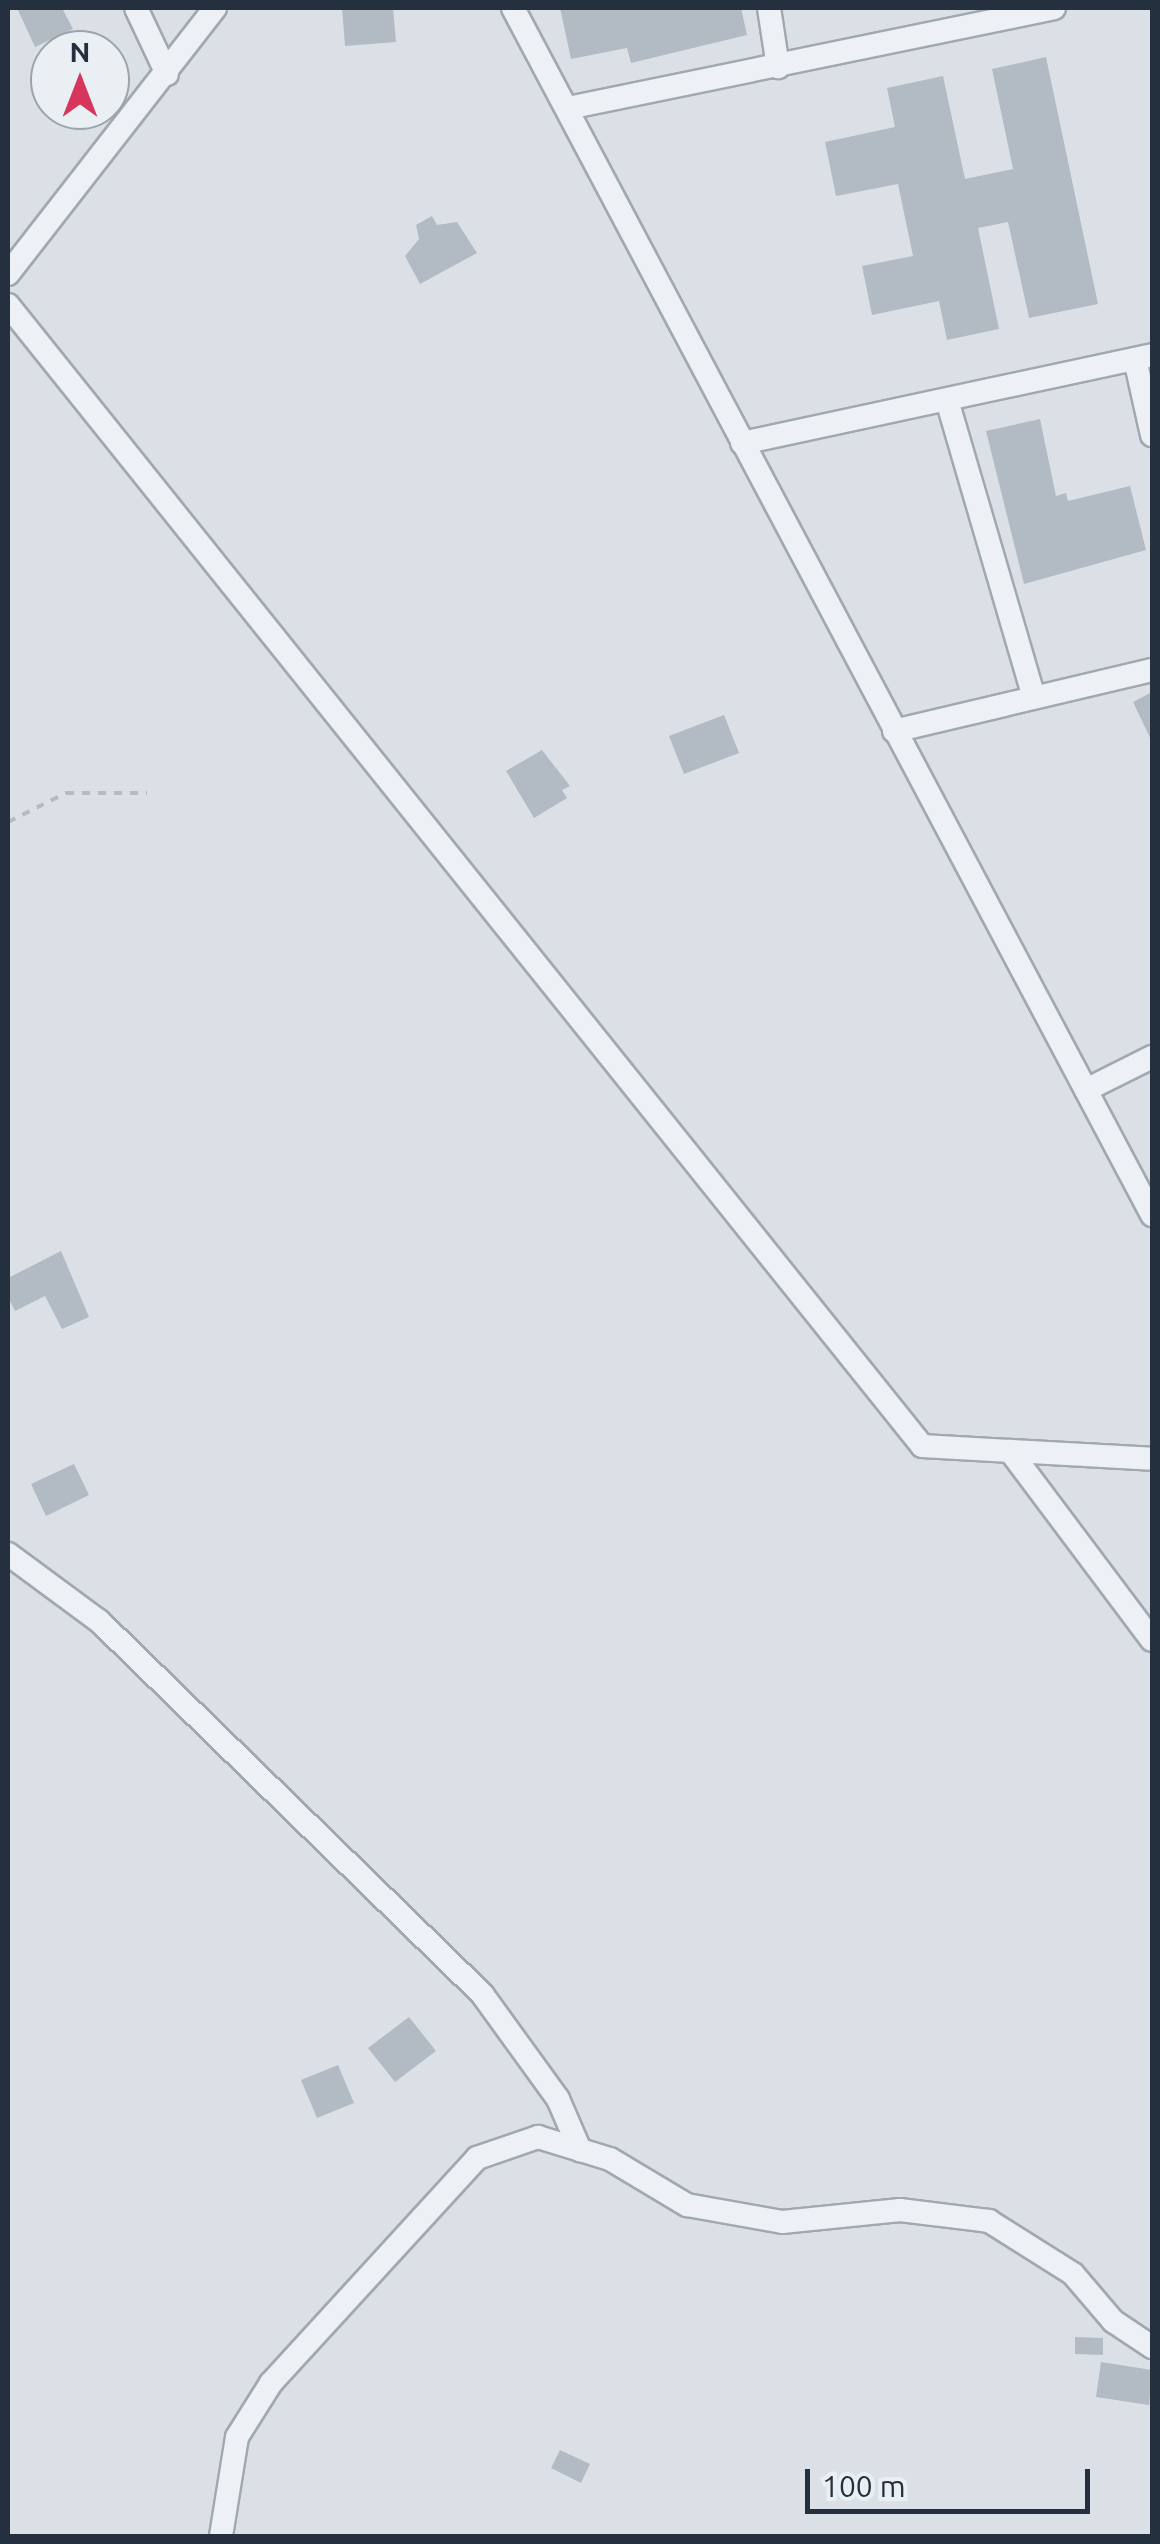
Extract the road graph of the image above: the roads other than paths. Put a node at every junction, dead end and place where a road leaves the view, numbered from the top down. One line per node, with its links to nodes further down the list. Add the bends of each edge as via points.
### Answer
1 (136, 8): 8 (street)
2 (215, 8): 8 (street)
3 (513, 8): 9 (street)
4 (769, 8): 7 (street)
5 (1054, 8): 6 (street)
6 (1015, 12): 7 (street)
7 (778, 67): 9 (street)
8 (167, 74): 10 (street)
9 (568, 108): 15 (street)
10 (8, 274)
11 (8, 305): 22 (street, via 922,1446)
12 (1144, 357): 13 (street); 14 (street)
13 (947, 400): 15 (street); 17 (street)
14 (1152, 436)
15 (742, 443): 18 (street)
16 (1152, 670): 17 (street)
17 (1034, 698): 18 (street)
18 (894, 731): 20 (street)
19 (1152, 1056): 20 (street)
20 (1086, 1090): 21 (street)
21 (1152, 1214)
22 (1010, 1451): 23 (street); 25 (street)
23 (1152, 1459)
24 (8, 1554): 26 (street, via 99,1621 482,1994 558,2100)
25 (1152, 1640)
26 (580, 2150): 27 (street, via 610,2159 687,2205 782,2222 900,2210 989,2221 1073,2274 1113,2321); 28 (street, via 538,2137 477,2158 367,2272 271,2383 237,2437)
27 (1152, 2346)
28 (221, 2536)

